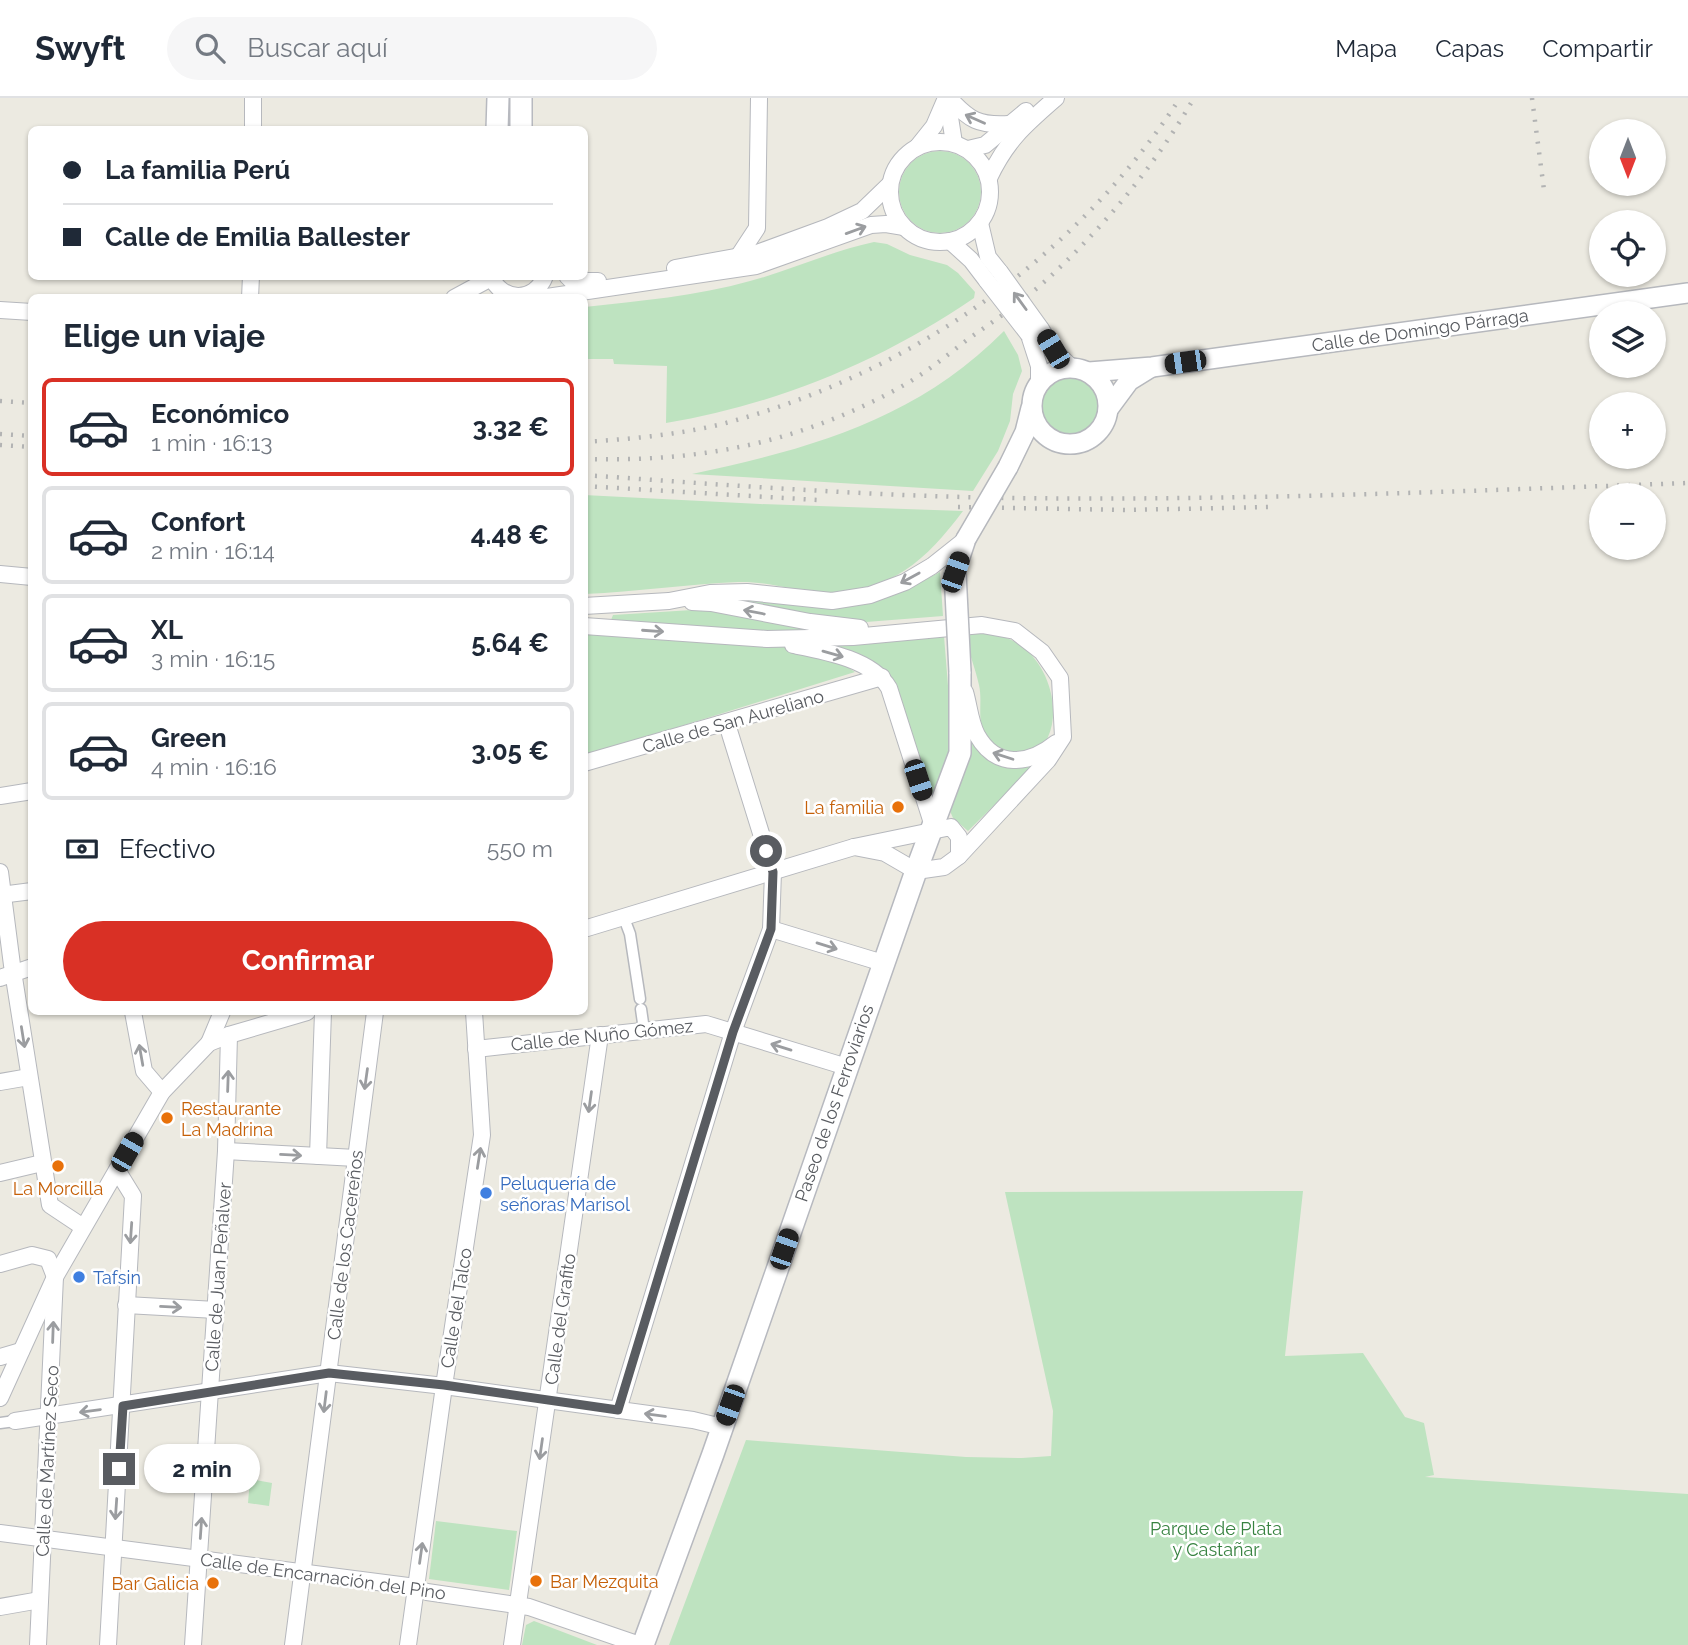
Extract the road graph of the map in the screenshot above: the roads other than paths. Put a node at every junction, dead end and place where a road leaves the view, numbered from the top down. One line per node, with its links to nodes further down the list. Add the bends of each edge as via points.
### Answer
1 (253, 98): 9 (street)
2 (498, 98): 10 (main road)
3 (521, 98): 11 (main road)
4 (759, 98): 18 (street)
5 (947, 98): 8 (street, one-way to 5, via 975,121); 12 (street); 13 (street)
6 (1041, 98): 8 (street)
7 (1056, 98): 14 (street, via 1019,130)
8 (1009, 124): 13 (street, via 985,145)
9 (253, 126)
10 (497, 126)
11 (521, 126)
12 (918, 146): 13 (street, via 936,141); 15 (street, via 900,161)
13 (961, 146): 14 (street, via 981,162)
14 (989, 178): 16 (street, via 989,202)
15 (890, 184): 17 (street, via 892,207); 20 (street, via 862,211)
16 (980, 223): 19 (street); 22 (street)
17 (904, 227): 19 (street, via 925,240); 31 (street, one-way to 17, via 756,266 871,225)
18 (757, 228): 20 (street); 21 (street)
19 (950, 241): 22 (street)
20 (778, 245): 21 (street)
21 (738, 257): 26 (street, via 595,281)
22 (993, 276): 34 (street, bridge)
23 (486, 280): 28 (street)
24 (493, 280): 29 (street)
25 (543, 280): 30 (street)
26 (571, 280)
27 (1688, 293): 35 (street, Calle de Domingo Párraga)
28 (461, 294)
29 (507, 294)
30 (531, 294)
31 (567, 294)
32 (0, 310): 33 (street)
33 (28, 312)
34 (1035, 332): 36 (street); 37 (street)
35 (1152, 367): 36 (street, Calle de Domingo Párraga); 39 (street, Calle de Domingo Párraga, via 1129,381)
36 (1080, 369): 37 (street, via 1053,371); 39 (street, via 1104,387)
37 (1039, 382): 38 (street)
38 (1031, 408): 40 (street); 41 (street)
39 (1109, 408): 40 (street, via 1106,421 1088,440 1075,444)
40 (1049, 439): 41 (street, via 1035,444)
41 (1008, 467): 42 (street, bridge)
42 (966, 539): 43 (street); 46 (street, one-way to 46, via 905,582 870,595 832,601 710,593)
43 (955, 572): 51 (main road, Paseo de los Ferroviarios, bridge)
44 (0, 575): 45 (street)
45 (28, 577)
46 (669, 601): 47 (street); 49 (street, one-way to 46, via 710,603)
47 (588, 606)
48 (588, 626): 50 (street, one-way to 50)
49 (894, 632): 50 (street); 54 (street, via 982,625 1016,631 1042,652 1060,678)
50 (767, 639): 52 (street, one-way to 52, via 840,655)
51 (960, 672): 54 (street, one-way to 51, via 1024,761 987,750 975,732); 58 (main road, Paseo de los Ferroviarios, via 960,753)
52 (882, 677): 53 (street, Calle de San Aureliano); 58 (street)
53 (727, 724): 55 (street, Calle de San Aureliano); 63 (street)
54 (1063, 737): 60 (street, via 1048,760)
55 (588, 762)
56 (28, 792): 57 (street)
57 (0, 796)
58 (931, 829): 59 (street); 60 (street, via 951,827 959,837); 61 (main road, Paseo de los Ferroviarios)
59 (854, 847): 61 (street, via 886,853); 63 (street)
60 (959, 856): 61 (street, via 944,867)
61 (916, 871): 69 (main road, Paseo de los Ferroviarios)
62 (0, 872): 65 (street)
63 (773, 872): 66 (street); 68 (street)
64 (28, 892): 65 (street)
65 (2, 895): 71 (street)
66 (624, 918): 67 (street); 78 (street)
67 (588, 928)
68 (771, 929): 69 (street, one-way to 69); 79 (street)
69 (883, 963): 84 (main road, Paseo de los Ferroviarios)
70 (28, 968): 71 (street)
71 (7, 976): 85 (street, one-way to 85)
72 (134, 1015): 87 (street, one-way to 72, via 144,1071)
73 (221, 1015): 82 (street)
74 (297, 1015): 80 (street)
75 (323, 1015): 89 (street)
76 (375, 1015): 90 (street, Calle de los Cacereños, one-way to 90)
77 (474, 1015): 83 (street, Calle del Talco)
78 (644, 1030): 79 (street, Calle de Nuño Gómez, via 706,1024); 81 (street, Calle de Nuño Gómez)
79 (733, 1032): 84 (street, Calle de Nuño Gómez, one-way to 79); 107 (street)
80 (229, 1035): 82 (street); 88 (street, Calle de Juan Peñalver, one-way to 80)
81 (600, 1035): 83 (street, Calle de Nuño Gómez); 105 (street, Calle del Grafito, one-way to 105)
82 (209, 1043): 87 (street)
83 (476, 1049): 102 (street, Calle del Talco, one-way to 83, via 482,1135)
84 (847, 1067): 110 (main road, Paseo de los Ferroviarios)
85 (29, 1077): 86 (street); 91 (street)
86 (0, 1082)
87 (162, 1092): 92 (street)
88 (226, 1151): 89 (street, one-way to 89); 98 (street, Calle de Juan Peñalver)
89 (318, 1156): 90 (street)
90 (356, 1158): 101 (street, Calle de los Cacereños)
91 (42, 1163): 93 (street); 94 (street, via 50,1205)
92 (117, 1170): 94 (street); 97 (street, one-way to 97, via 134,1196)
93 (0, 1173)
94 (83, 1227): 96 (street)
95 (0, 1264): 96 (street, via 32,1255 48,1259)
96 (55, 1277): 99 (street); 108 (street, Calle de Martínez Seco, one-way to 96)
97 (126, 1306): 98 (street, one-way to 98); 106 (street)
98 (216, 1310): 103 (street, Calle de Juan Peñalver)
99 (21, 1351): 100 (street); 104 (street)
100 (0, 1357)
101 (329, 1373): 102 (street); 103 (street); 115 (street, Calle de los Cacereños, one-way to 115)
102 (444, 1385): 105 (street); 116 (street, Calle del Talco, one-way to 102)
103 (210, 1392): 106 (street); 114 (street, Calle de Juan Peñalver, one-way to 103)
104 (0, 1398)
105 (548, 1401): 107 (street); 118 (street, Calle del Grafito, one-way to 118)
106 (123, 1406): 108 (street, one-way to 108); 113 (street, one-way to 113)
107 (618, 1410): 110 (street, one-way to 107)
108 (50, 1416): 109 (street); 112 (street, Calle de Martínez Seco)
109 (8, 1422)
110 (722, 1427): 126 (main road, Paseo de los Ferroviarios)
111 (0, 1533): 112 (street, Calle de Encarnación del Pino)
112 (44, 1538): 113 (street, Calle de Encarnación del Pino); 117 (street, Calle de Martínez Seco)
113 (114, 1546): 114 (street, Calle de Encarnación del Pino); 121 (street)
114 (199, 1558): 115 (street, Calle de Encarnación del Pino); 122 (street, Calle de Juan Peñalver)
115 (303, 1572): 116 (street, Calle de Encarnación del Pino); 123 (street, Calle de los Cacereños)
116 (415, 1587): 118 (street, Calle de Encarnación del Pino); 124 (street, Calle del Talco)
117 (40, 1600): 119 (street); 120 (street, Calle de Martínez Seco)
118 (517, 1605): 125 (street, Calle del Grafito); 126 (street, Calle de Encarnación del Pino)
119 (0, 1607)
120 (38, 1645)
121 (108, 1645)
122 (194, 1645)
123 (293, 1645)
124 (408, 1645)
125 (512, 1645)
126 (642, 1645)

